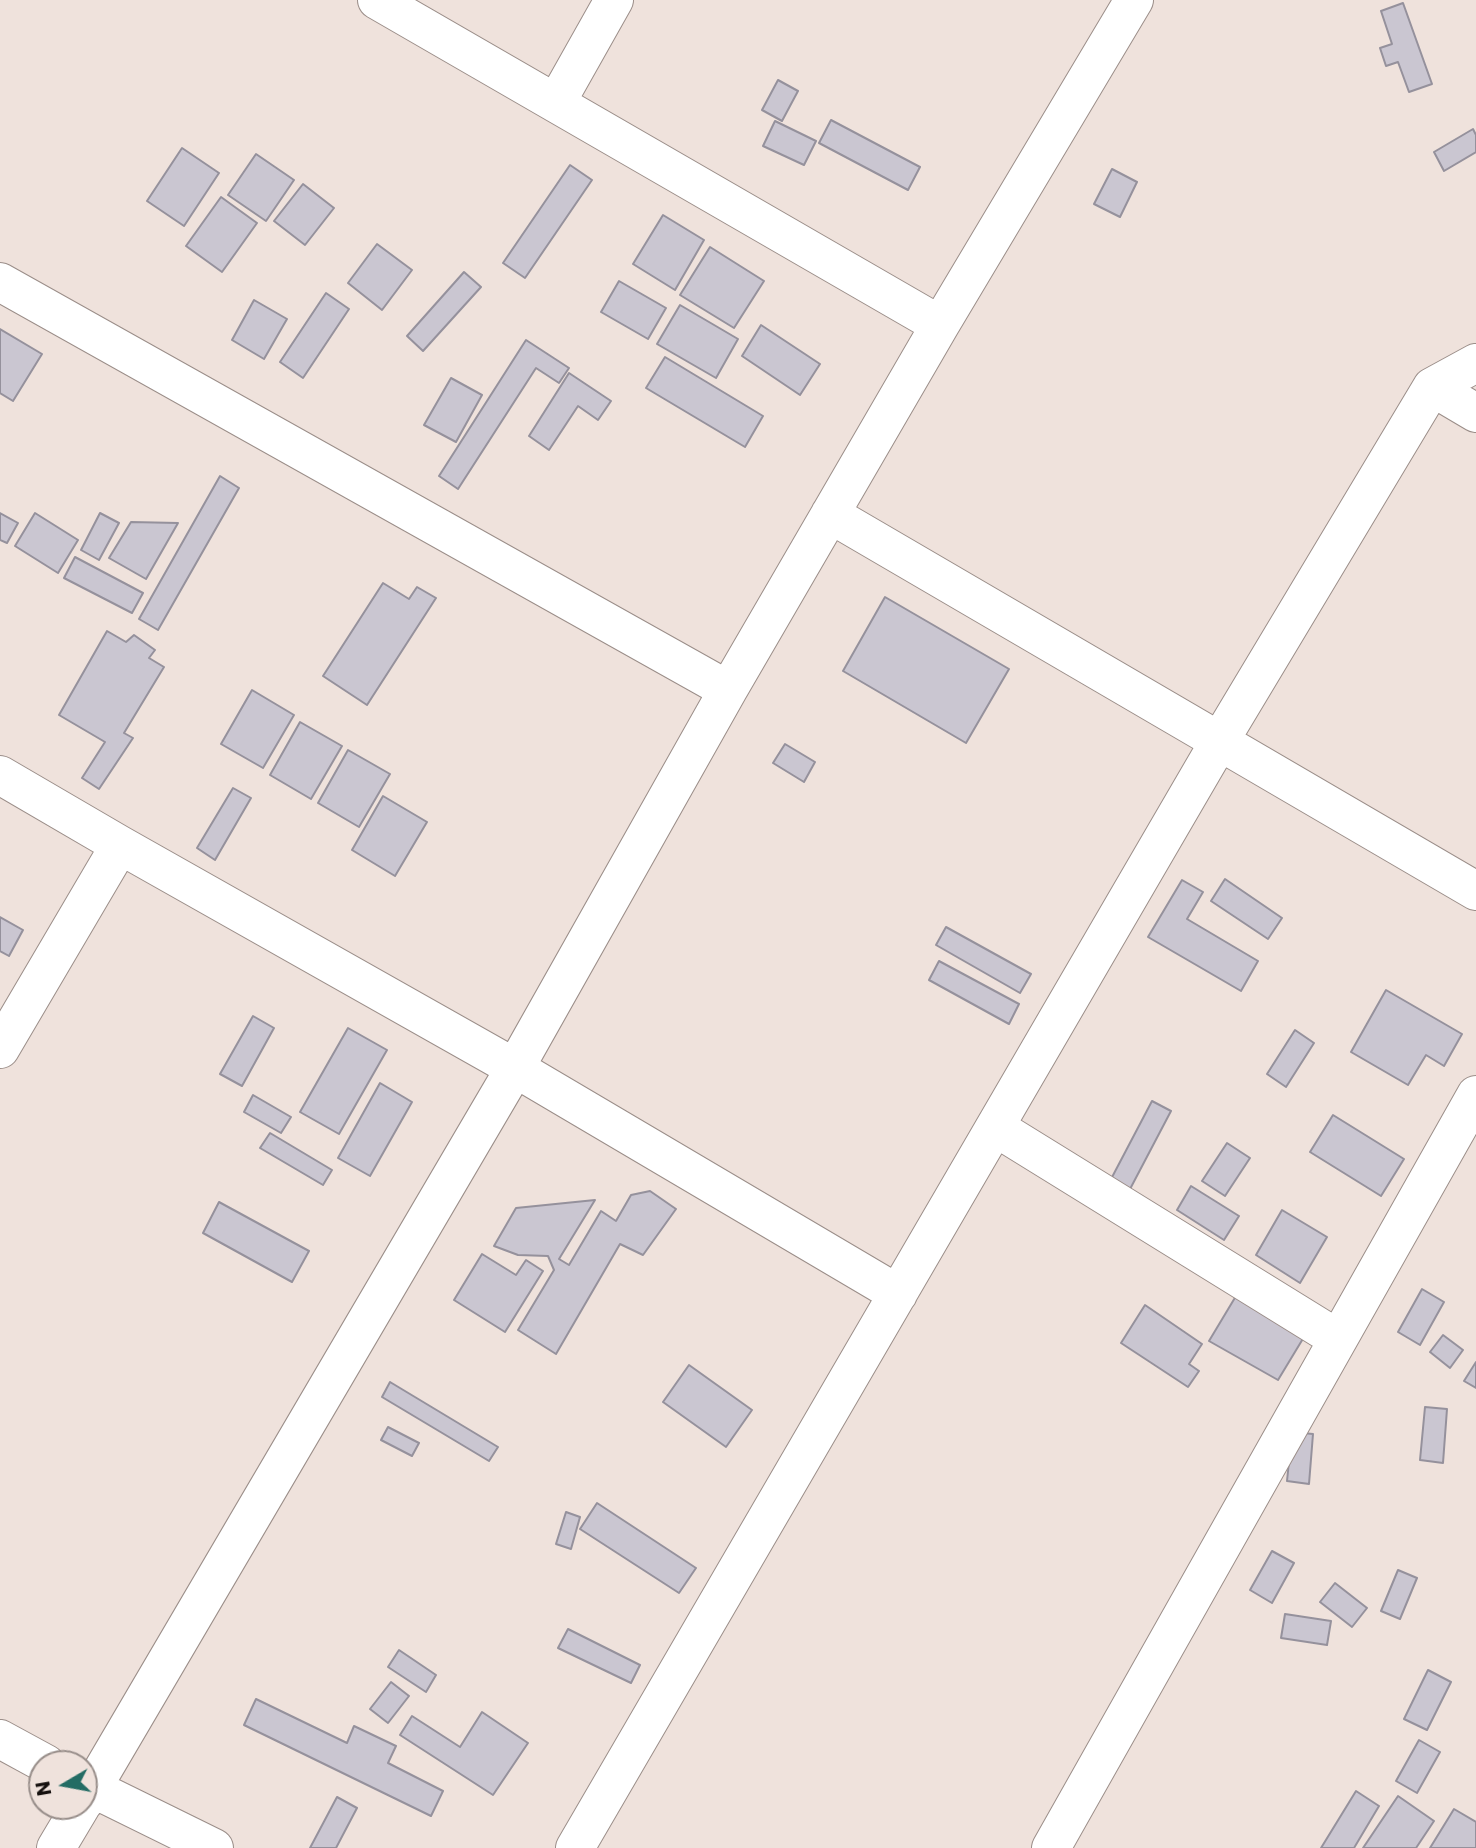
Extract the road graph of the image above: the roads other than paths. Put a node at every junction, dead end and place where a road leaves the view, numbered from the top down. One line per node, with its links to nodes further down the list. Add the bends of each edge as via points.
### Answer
1 (377, 0): 4 (street)
2 (614, 0): 4 (street)
3 (1136, 2): 6 (street)
4 (556, 103): 6 (street)
5 (0, 282): 11 (street)
6 (940, 325): 10 (street)
7 (1476, 363): 8 (street)
8 (1432, 387): 9 (street); 12 (street)
9 (1476, 413)
10 (830, 514): 11 (street); 12 (street)
11 (728, 691): 17 (street)
12 (1219, 743): 15 (street); 19 (street)
13 (0, 775): 14 (street)
14 (120, 845): 16 (street); 17 (street)
15 (1476, 891)
16 (0, 1049)
17 (515, 1068): 20 (street); 24 (street)
18 (1476, 1095): 21 (street)
19 (995, 1127): 20 (street); 21 (street)
20 (898, 1294): 29 (street)
21 (1338, 1339): 30 (street)
22 (0, 1740): 23 (street)
23 (28, 1755)
24 (98, 1773)
25 (98, 1800): 28 (street)
26 (71, 1820): 27 (street)
27 (56, 1848)
28 (214, 1848)
29 (575, 1848)
30 (1051, 1848)

